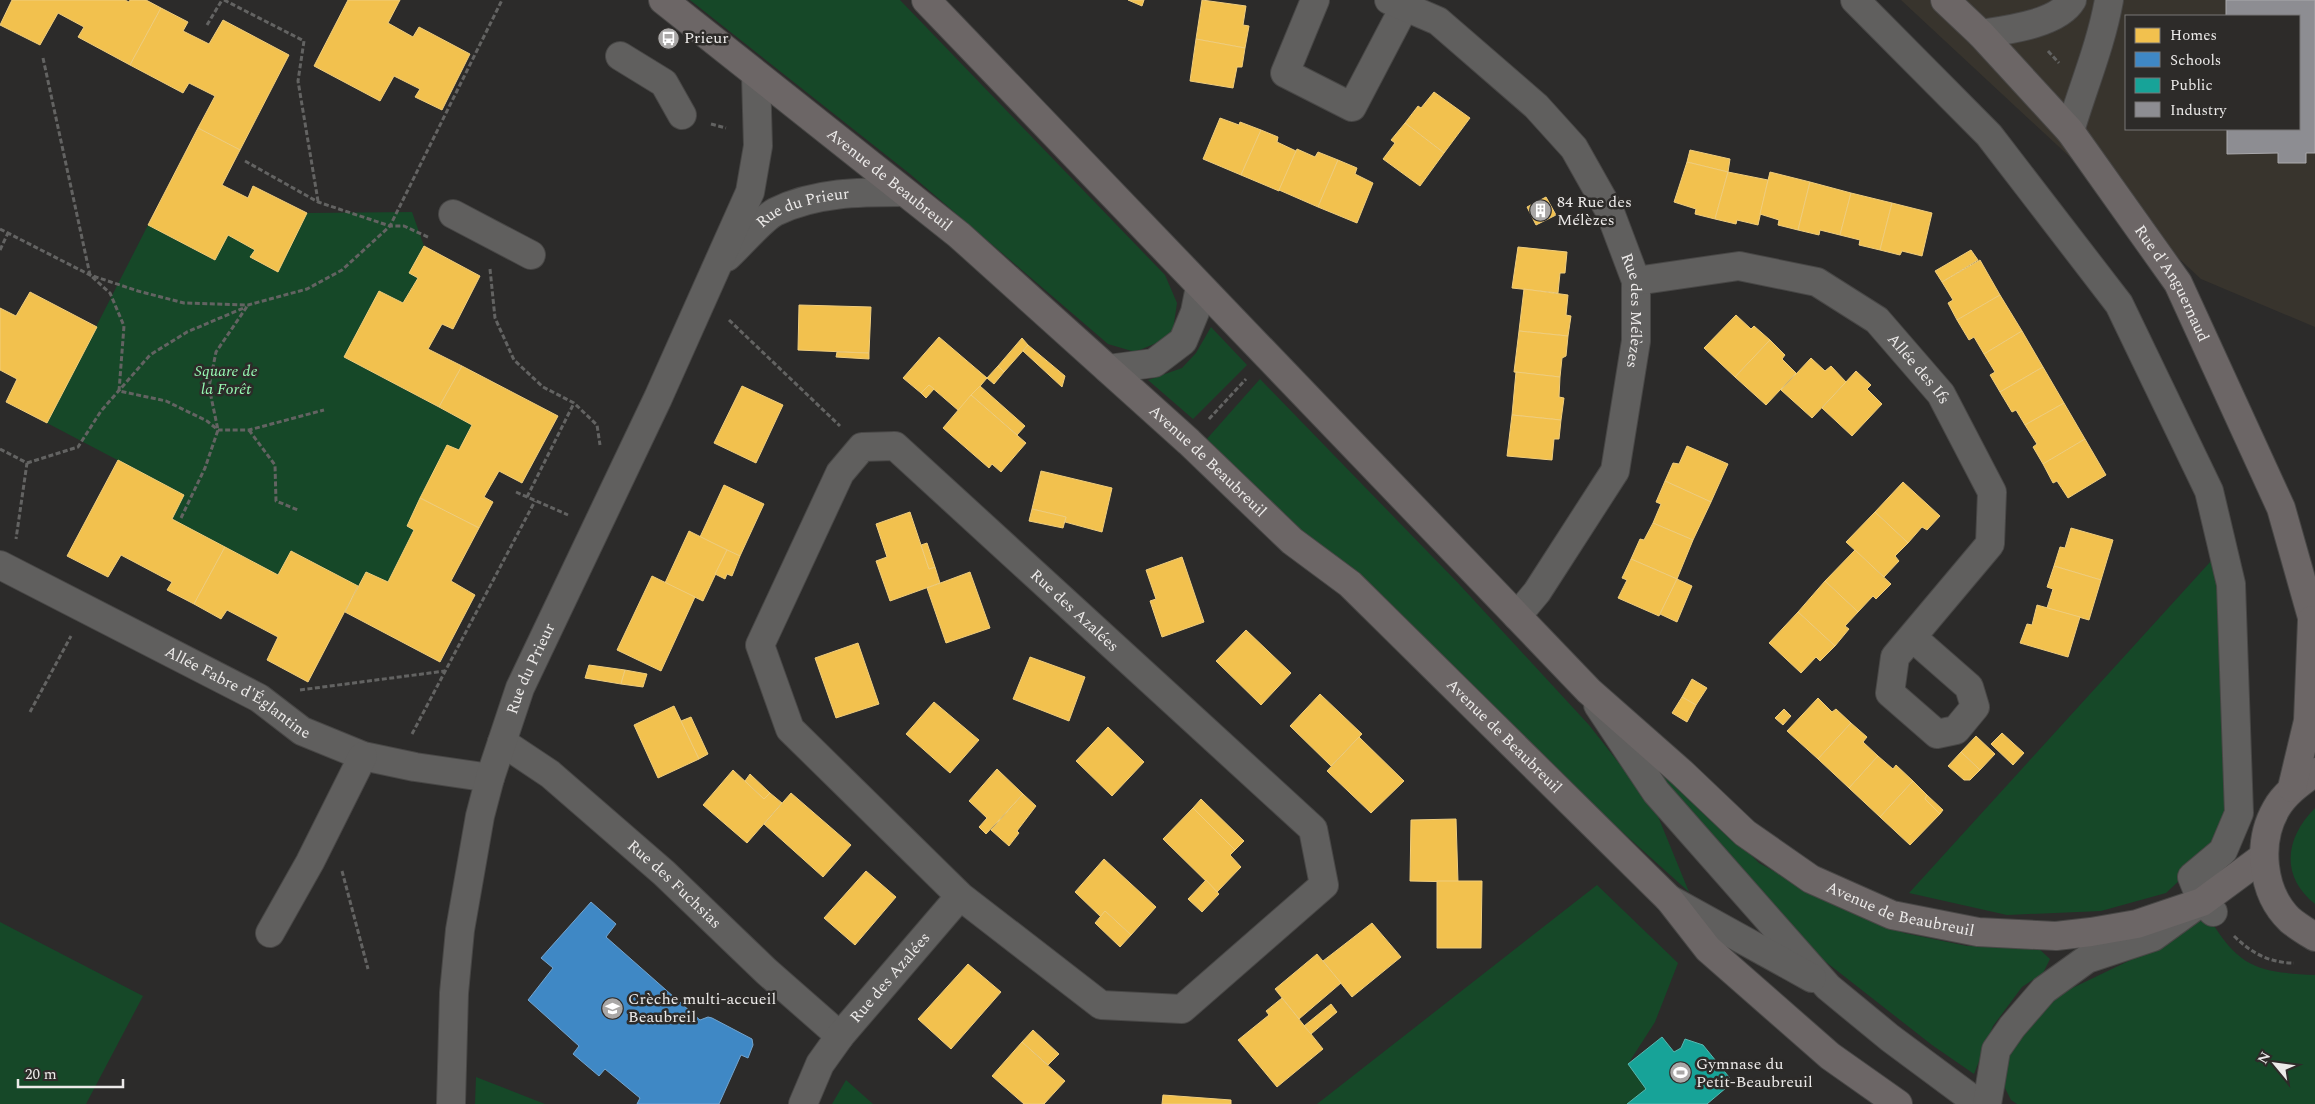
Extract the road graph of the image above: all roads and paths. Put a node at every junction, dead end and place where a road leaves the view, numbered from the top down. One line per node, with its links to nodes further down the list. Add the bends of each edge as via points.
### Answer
1 (223, 0): 11 (path); 22 (path, via 304,40 298,81)
2 (502, 0): 24 (path)
3 (663, 0): 16 (main road, Avenue de Beaubreuil)
4 (926, 0): 34 (main road, Avenue de Beaubreuil)
5 (1315, 0): 10 (street, Rue des Mélèzes, via 1285,73 1352,107)
6 (1855, 0): 73 (street, via 1989,135 2119,304 2209,491 2231,584 2239,813 2222,851 2192,877)
7 (1945, 0): 13 (main road, Rue d'Anguernaud)
8 (2072, 0): 12 (street, via 2068,8)
9 (2109, 0): 17 (street, via 2103,33)
10 (1401, 2): 33 (street, Rue des Mélèzes, via 1438,21 1536,106 1574,148 1610,212)
11 (208, 25)
12 (2030, 26): 13 (street); 17 (path, via 2054,59)
13 (1981, 34): 19 (main road, Rue d'Anguernaud)
14 (620, 56): 18 (street, via 664,83)
15 (43, 58): 32 (path)
16 (756, 76): 21 (main road, Avenue de Beaubreuil); 31 (street, Rue du Prieur, via 758,146 750,192)
17 (2083, 86): 19 (street)
18 (682, 115)
19 (2070, 131): 57 (main road, Rue d'Anguernaud, via 2178,283 2281,508)
20 (245, 162): 22 (path)
21 (904, 192): 31 (street, Rue du Prieur, via 819,197 774,212); 38 (main road, Avenue de Beaubreuil, via 959,235)
22 (318, 202): 24 (path)
23 (453, 214): 29 (street)
24 (390, 226): 27 (path, via 404,226); 36 (path, via 342,270 307,289)
25 (0, 229): 26 (path)
26 (8, 233): 28 (path); 32 (path)
27 (439, 243)
28 (0, 250)
29 (531, 255)
30 (482, 264): 40 (path, via 490,268 495,318 514,360 543,387)
31 (718, 265): 35 (street, Rue du Prieur)
32 (90, 275): 36 (path, via 184,303); 39 (path, via 110,293 124,326)
33 (1636, 280): 56 (street, Rue des Mélèzes, via 1636,341 1615,471 1537,592); 58 (street, Allée des Ifs, via 1740,266 1817,282 1877,320 1941,394 1992,492 1990,544)
34 (1200, 287): 37 (main road, Avenue de Beaubreuil); 38 (street, via 1183,341 1154,363)
35 (705, 296): 45 (path); 63 (street, Rue du Prieur, via 520,688)
36 (248, 306): 39 (path, via 187,332 150,355); 42 (path, via 216,352 209,387)
37 (1266, 356): 44 (path); 56 (main road, Avenue de Beaubreuil)
38 (1108, 369): 44 (main road, Avenue de Beaubreuil)
39 (118, 391): 42 (path, via 166,401); 47 (path, via 78,447)
40 (574, 403): 46 (path, via 597,425); 49 (path)
41 (324, 410): 43 (path)
42 (218, 430): 43 (path); 53 (path, via 205,468)
43 (249, 430): 52 (path, via 275,464 276,501)
44 (1189, 442): 72 (main road, Avenue de Beaubreuil, via 1292,541 1350,584)
45 (862, 447): 71 (street, Rue des Azalées, via 840,474 760,645 790,729); 71 (street, Rue des Azalées, via 895,446 1313,829 1324,885 1182,1009 1102,1005)
46 (598, 453)
47 (27, 463)
48 (516, 492): 49 (path)
49 (528, 497): 50 (path)
50 (535, 501): 51 (path, via 570,516); 59 (path)
51 (574, 508)
52 (298, 510)
53 (181, 518)
54 (0, 565): 55 (street, Allée Fabre d'Églantine)
55 (85, 609): 62 (path); 64 (street, Allée Fabre d'Églantine, via 259,698 302,731)
56 (1517, 616): 61 (main road, Avenue de Beaubreuil)
57 (2314, 624): 68 (main road, Rue d'Anguernaud, via 2308,721)
58 (1912, 637)
59 (446, 670): 60 (path); 65 (path)
60 (294, 691)
61 (1589, 691): 73 (main road, Avenue de Beaubreuil, via 1745,832 1811,879 1892,915 1978,932 2056,936 2137,924); 78 (street, Avenue de Beaubreuil, via 1656,792)
62 (30, 712)
63 (502, 742): 67 (street, Rue du Prieur); 79 (street, Rue des Fuchsias, via 550,774 664,872 766,972)
64 (363, 756): 65 (street, Allée Fabre d'Églantine); 74 (street)
65 (397, 762): 67 (street, Allée Fabre d'Églantine)
66 (2315, 772): 68 (main road, Rue d'Anguernaud)
67 (490, 778): 80 (street, Rue du Prieur, via 460,930 454,992)
68 (2292, 788): 69 (main road, Rue d'Anguernaud, via 2276,808 2266,832)
69 (2263, 857): 73 (main road, Avenue de Beaubreuil); 75 (main road, Rue d'Anguernaud, via 2270,891 2289,919)
70 (346, 863): 77 (path, via 342,871)
71 (960, 896): 79 (street, Rue des Azalées)
72 (1669, 899): 78 (street); 82 (main road, Avenue de Beaubreuil, via 1708,949 1830,1056)
73 (2208, 907): 76 (path, via 2247,949 2277,963); 84 (street, via 2152,937 2086,959 2044,990 1996,1050)
74 (270, 933)
75 (2315, 937)
76 (2296, 963)
77 (368, 969)
78 (1828, 987): 83 (street, Avenue de Beaubreuil)
79 (840, 1036): 81 (street, Rue des Azalées, via 820,1064)
80 (451, 1104)
81 (803, 1104)
82 (1898, 1104)
83 (1979, 1104)
84 (1986, 1104)

